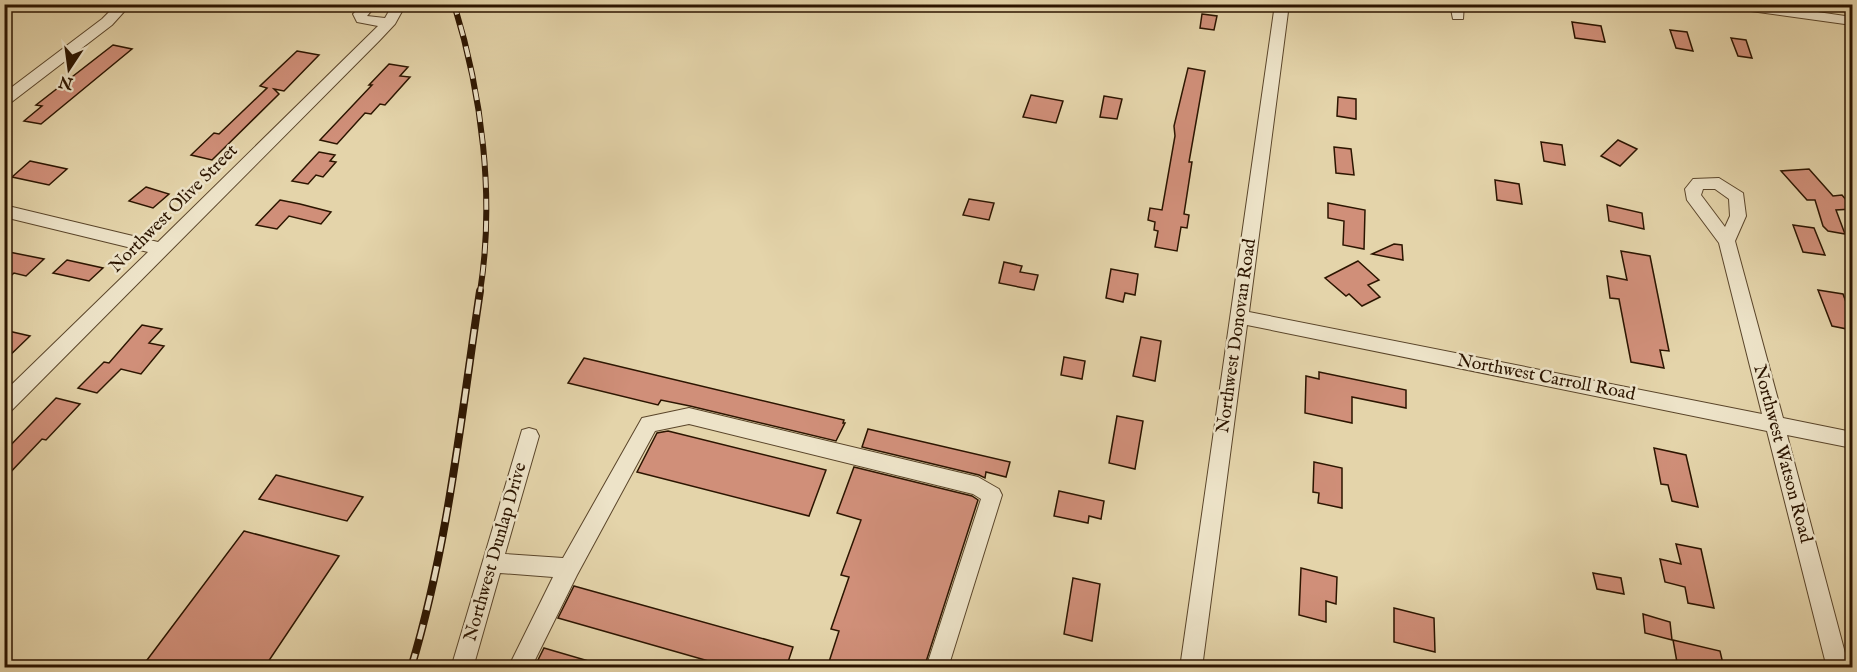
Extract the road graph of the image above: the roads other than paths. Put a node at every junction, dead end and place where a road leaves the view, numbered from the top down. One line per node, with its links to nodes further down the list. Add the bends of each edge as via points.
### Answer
1 (125, 4): 9 (street)
2 (371, 4): 8 (street, via 360,14 362,18)
3 (400, 4): 8 (street, Northwest Olive Street)
4 (1282, 4): 13 (street, Northwest Donovan Road)
5 (1729, 4): 6 (street)
6 (1748, 6): 7 (street)
7 (1852, 21)
8 (388, 23): 12 (street, Northwest Olive Street)
9 (4, 101)
10 (4, 211): 12 (street)
11 (1727, 241): 15 (street, Northwest Watson Road)
12 (161, 249): 14 (street, Northwest Olive Street)
13 (1240, 317): 15 (street, Northwest Carroll Road); 23 (street, Northwest Donovan Road)
14 (4, 405)
15 (1774, 424): 17 (street, Northwest Carroll Road); 24 (street, Northwest Watson Road)
16 (529, 436): 18 (street, Northwest Dunlap Drive)
17 (1852, 440)
18 (493, 563): 19 (street); 20 (street, Northwest Dunlap Drive)
19 (569, 568): 21 (street); 22 (street, via 649,424 689,416 978,486 992,495)
20 (462, 668)
21 (519, 668)
22 (937, 668)
23 (1191, 668)
24 (1838, 668)

